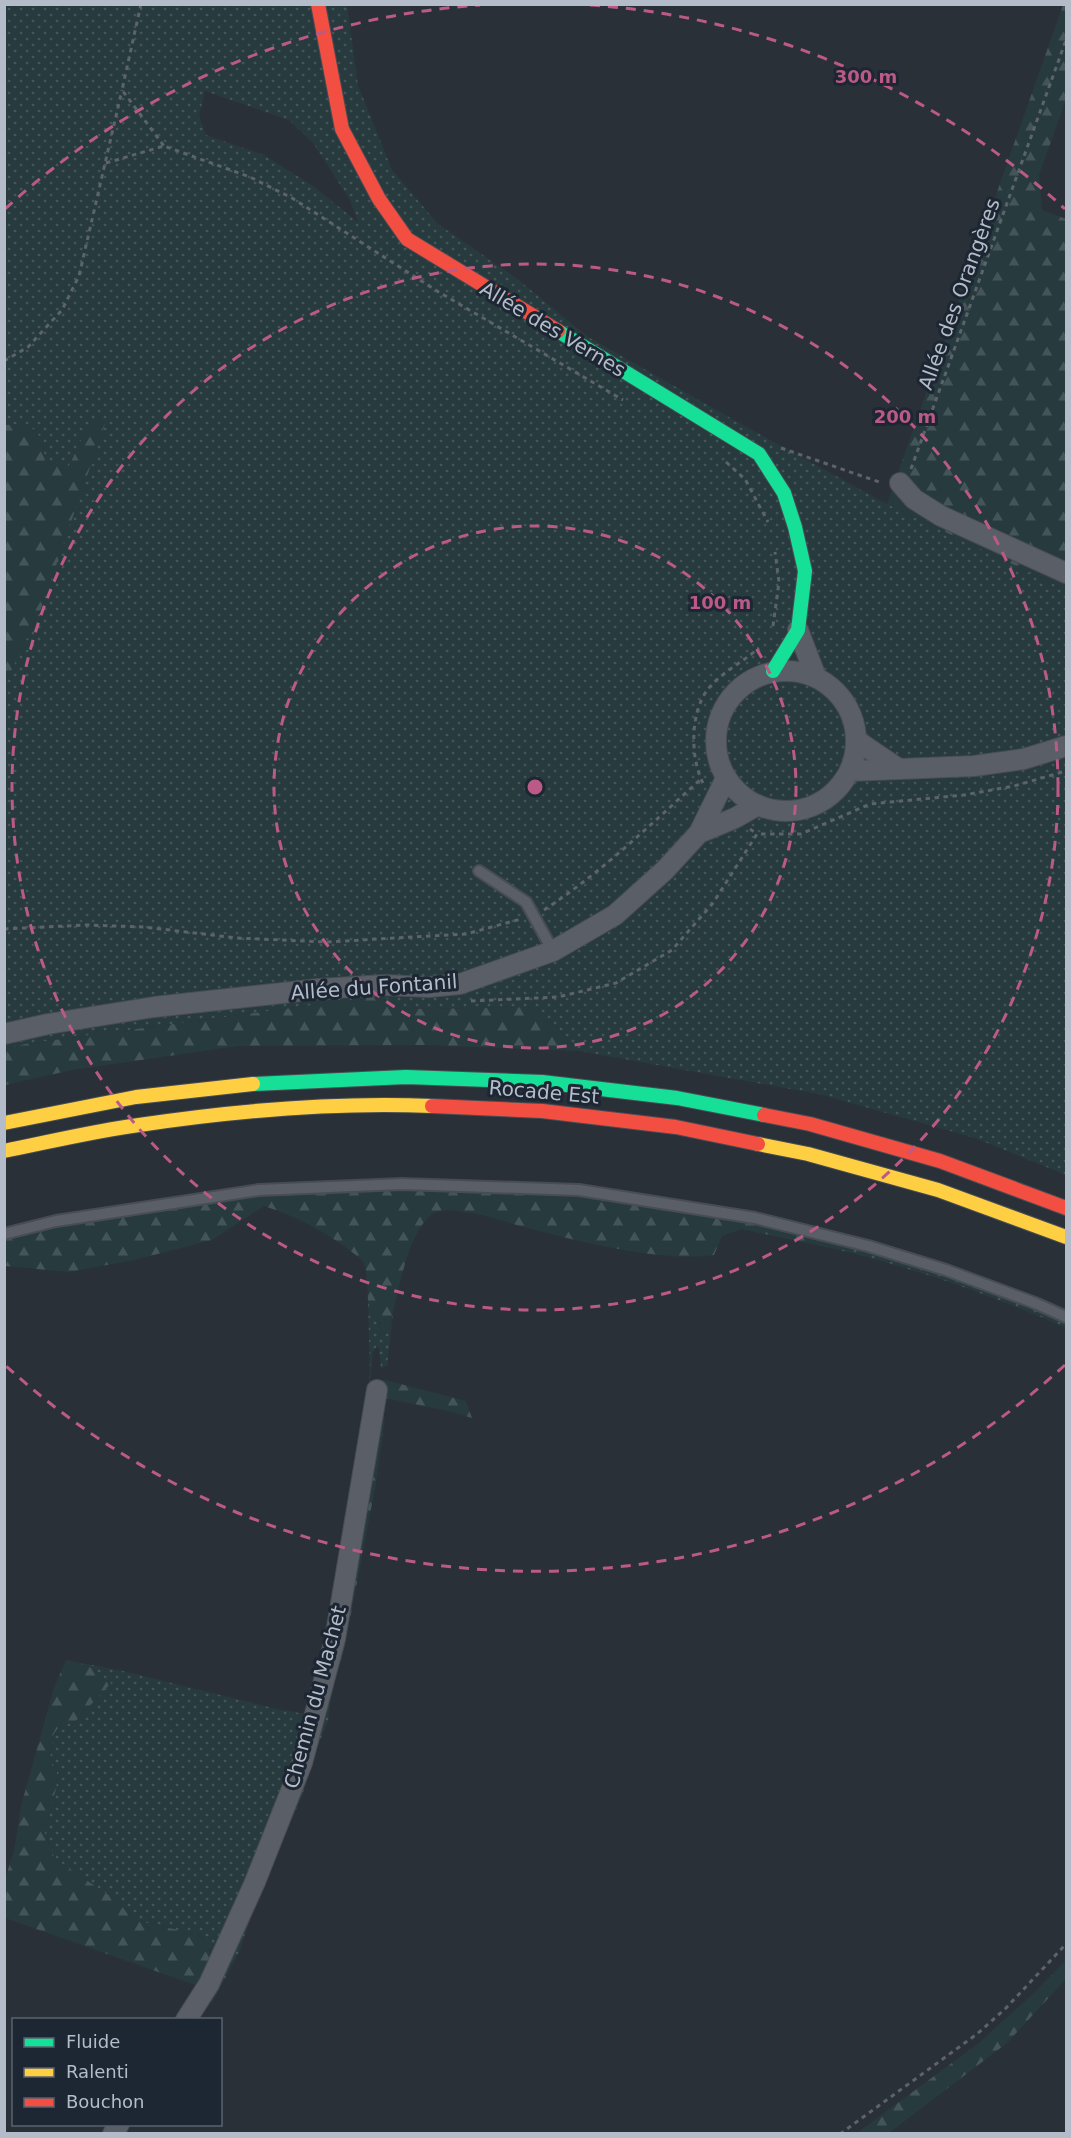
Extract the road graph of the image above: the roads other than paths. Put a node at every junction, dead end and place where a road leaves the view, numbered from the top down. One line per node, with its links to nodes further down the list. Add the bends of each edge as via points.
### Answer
1 (318, 4): 4 (main road, Allée des Vernes, via 342,129 379,199 407,239 759,454 784,493 805,571)
2 (900, 483): 3 (street, via 914,499 941,516)
3 (1066, 573)
4 (798, 630): 5 (main road, Allée des Vernes); 6 (street, Allée des Vernes)
5 (773, 671): 6 (street, via 795,671); 11 (street, via 752,679 734,693 722,712 716,734 718,757)
6 (816, 677): 7 (street, via 833,688 845,703 854,721)
7 (856, 740): 9 (street); 10 (street)
8 (1066, 746): 9 (street, via 1024,759 974,766)
9 (899, 769): 10 (street)
10 (850, 771): 12 (street, via 821,802 800,810 779,811)
11 (726, 778): 12 (street, via 740,794); 13 (street, Allée du Fontanil)
12 (758, 805): 13 (street, Allée du Fontanil)
13 (699, 833): 15 (street, Allée du Fontanil, via 615,915)
14 (479, 871): 15 (lane, via 526,902)
15 (553, 951): 16 (street, Allée du Fontanil, via 460,984 320,989 154,1007)
16 (4, 1034)
17 (4, 1123): 19 (main road, Rocade Est, via 118,1100 235,1085 397,1077 525,1082 695,1102 832,1130 966,1170)
18 (4, 1151): 21 (main road, Rocade Est, via 184,1118 321,1106 447,1104 593,1114 691,1128 825,1156 954,1194)
19 (1066, 1208)
20 (4, 1234): 22 (lane, via 56,1221 259,1190 402,1184 579,1190 755,1218 868,1246 946,1269)
21 (1066, 1236)
22 (1066, 1317)
23 (376, 1390): 24 (street, Chemin du Machet, via 335,1639 302,1764 209,1984)
24 (187, 2018)

